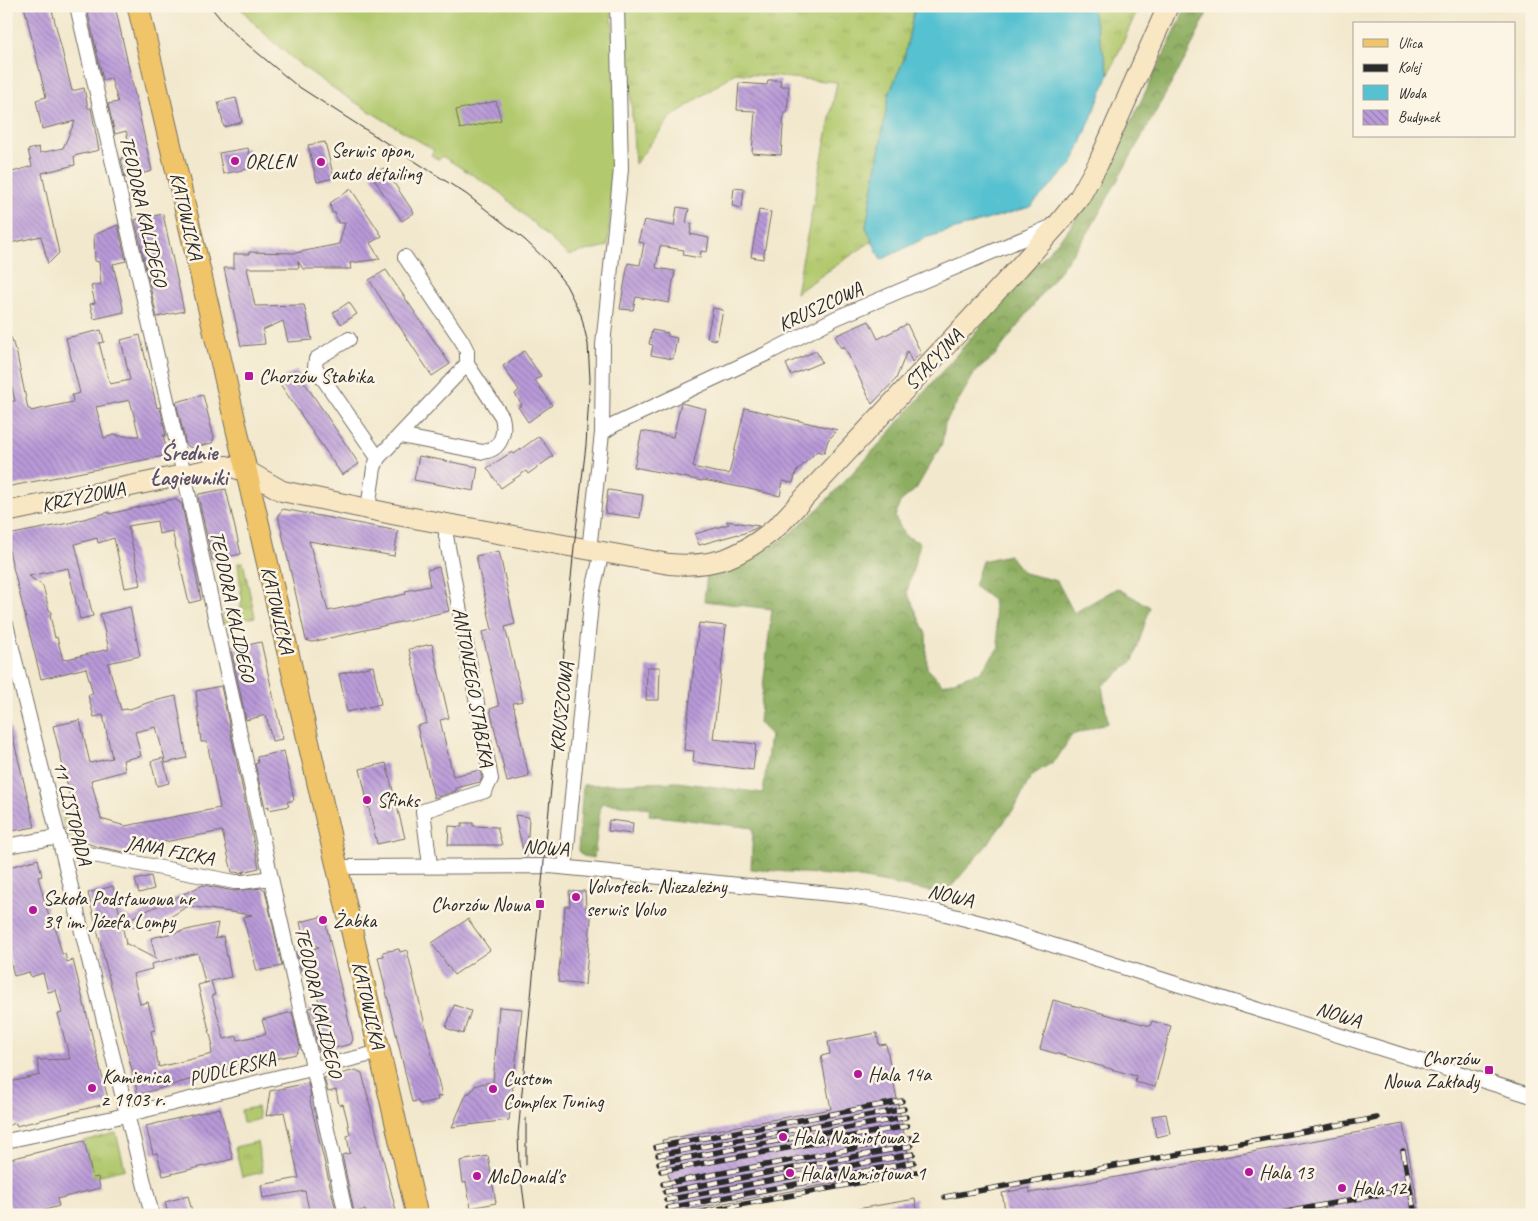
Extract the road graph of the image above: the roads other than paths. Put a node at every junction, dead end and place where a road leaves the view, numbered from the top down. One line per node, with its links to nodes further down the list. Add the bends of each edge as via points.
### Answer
1 (77, 6): 13 (street, TEODORA KALIDEGO)
2 (138, 6): 12 (main road, KATOWICKA)
3 (617, 6): 9 (street, KRUSZCOWA, via 622,168 603,345)
4 (1168, 6): 5 (street, STACYJNA, via 1098,164 1079,198)
5 (1058, 224): 9 (street, KRUSZCOWA, via 836,318); 17 (street, STACYJNA, via 778,526 755,545 731,558 689,565)
6 (405, 257): 8 (street, via 462,341 467,351)
7 (350, 339): 11 (street, via 316,359 314,367)
8 (467, 364): 10 (street); 10 (street, via 502,418 503,435 496,448 483,452)
9 (602, 433): 17 (street, KRUSZCOWA)
10 (400, 436): 11 (street)
11 (378, 458): 14 (street)
12 (247, 471): 13 (street, KRZYŻOWA, via 226,466); 14 (street, via 282,491); 22 (main road, KATOWICKA)
13 (183, 474): 15 (street, KRZYŻOWA); 24 (street, TEODORA KALIDEGO)
14 (368, 508): 16 (street)
15 (6, 512)
16 (446, 524): 17 (street); 21 (street, ANTONIEGO STABIKA, via 491,779 485,791 423,811)
17 (596, 551): 23 (street, KRUSZCOWA)
18 (6, 624): 19 (street, 11 LISTOPADA)
19 (60, 843): 20 (street, JANA FICKA); 24 (street, JANA FICKA, via 235,882); 28 (street, 11 LISTOPADA)
20 (6, 846)
21 (430, 865): 22 (street, NOWA); 23 (street, NOWA)
22 (337, 866): 25 (main road, KATOWICKA)
23 (565, 867): 27 (street, NOWA, via 851,896 938,912 989,925)
24 (271, 878): 26 (street, TEODORA KALIDEGO)
25 (380, 1052): 26 (street, PUDLERSKA); 32 (main road, KATOWICKA)
26 (313, 1069): 28 (street, PUDLERSKA); 31 (street, TEODORA KALIDEGO)
27 (1532, 1096)
28 (127, 1114): 29 (street, PUDLERSKA); 30 (street, 11 LISTOPADA)
29 (6, 1141)
30 (152, 1215)
31 (346, 1215)
32 (417, 1215)

